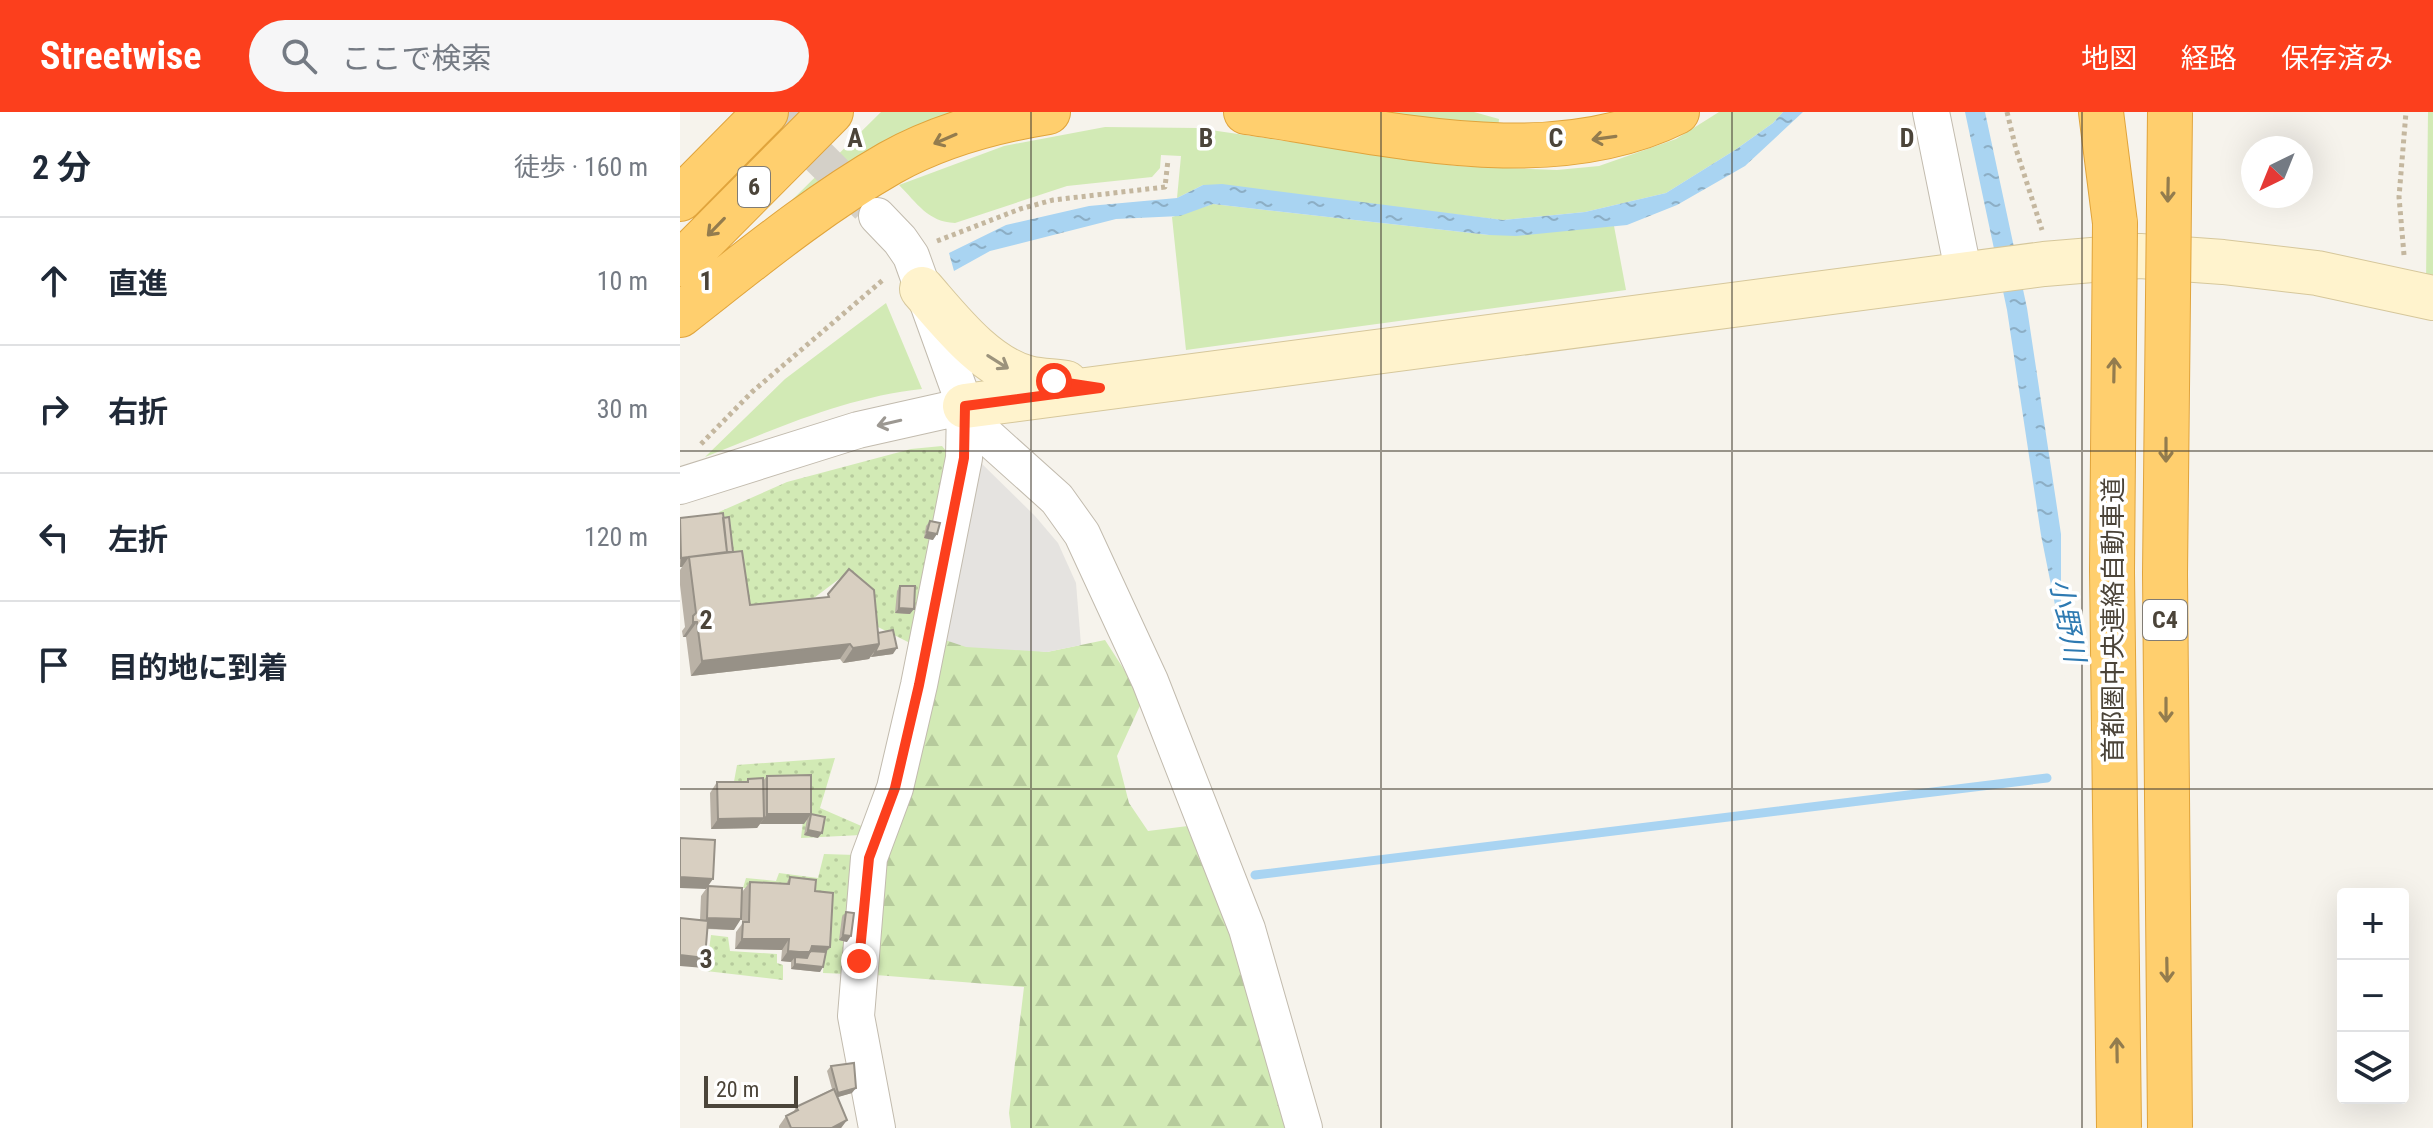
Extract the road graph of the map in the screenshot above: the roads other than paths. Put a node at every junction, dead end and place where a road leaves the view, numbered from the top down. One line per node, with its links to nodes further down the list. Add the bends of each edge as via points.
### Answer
1 (725, 112): 11 (highway)
2 (766, 112): 12 (highway, 6)
3 (831, 112): 15 (highway, 6, one-way to 15)
4 (1048, 112): 19 (highway, one-way to 19, via 955,134 892,162 813,212)
5 (1246, 112): 6 (highway, one-way to 5, via 1617,136 1509,146)
6 (1677, 112)
7 (1931, 112): 17 (street)
8 (2101, 112): 14 (highway)
9 (2117, 112): 14 (highway, 首都圏中央連絡自動車道 / C4)
10 (2170, 112): 26 (highway, 首都圏中央連絡自動車道 / C4, one-way to 26, bridge, via 2165,574)
11 (680, 164)
12 (680, 199)
13 (877, 216): 16 (street, via 900,240)
14 (2115, 223): 25 (highway, 首都圏中央連絡自動車道 / C4, one-way to 14, bridge, via 2112,571)
15 (680, 264)
16 (916, 273): 20 (street, one-way to 20, via 953,325 993,361 1026,377); 21 (street)
17 (1973, 274): 18 (street, via 2140,256 2317,273); 20 (street)
18 (2420, 295)
19 (680, 315)
20 (1100, 388): 21 (street)
21 (965, 406): 22 (street, one-way to 22); 23 (street, via 964,458 919,685 895,788 869,858 856,1016); 24 (street, via 978,428 1057,499 1082,534 1150,681 1247,929)
22 (685, 470)
23 (877, 1128)
24 (1304, 1128)
25 (2119, 1128)
26 (2170, 1128)

